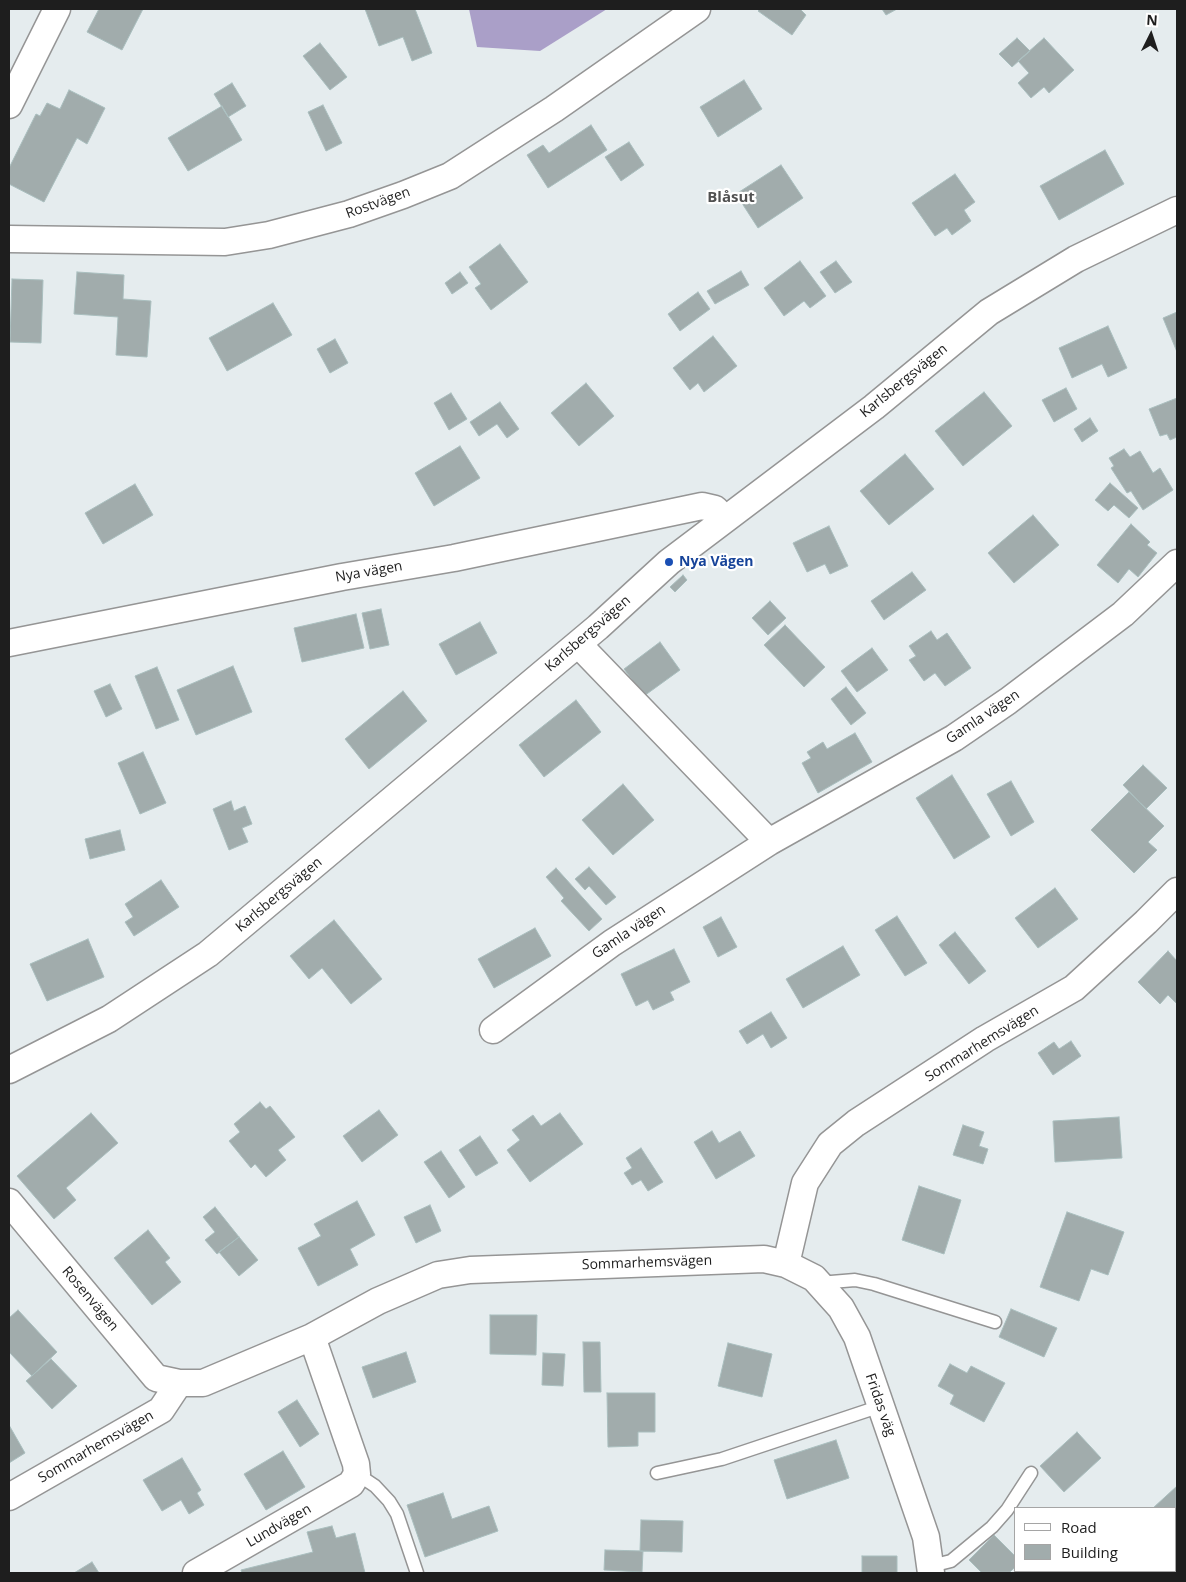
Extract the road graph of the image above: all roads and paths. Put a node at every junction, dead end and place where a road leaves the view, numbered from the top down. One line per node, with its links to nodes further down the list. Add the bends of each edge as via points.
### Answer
1 (57, 9): 3 (street)
2 (697, 9): 5 (street, Rostvägen, via 554,109 450,176 349,214 269,235 226,242)
3 (9, 105)
4 (1177, 210): 6 (street, Karlsbergsvägen, via 1076,259 989,312 874,406)
5 (9, 239)
6 (724, 518): 8 (street, Nya vägen, via 715,508 702,506 454,558); 9 (street, Karlsbergsvägen, via 669,562)
7 (1177, 563): 10 (street, Gamla vägen, via 1123,614 954,738)
8 (9, 643)
9 (578, 644): 10 (street); 13 (street, Karlsbergsvägen, via 208,954 109,1019)
10 (769, 842): 12 (street, Gamla vägen, via 612,943)
11 (1177, 890): 15 (street, Sommarhemsvägen, via 1074,988 985,1039 856,1123 830,1144 805,1183)
12 (493, 1030)
13 (9, 1070)
14 (9, 1202): 19 (street, Rosenvägen, via 156,1378)
15 (786, 1264): 16 (street, Fridas väg); 18 (street, Sommarhemsvägen, via 764,1259 470,1270 438,1275 412,1284)
16 (819, 1283): 17 (lane, via 855,1280 874,1284); 20 (street, Fridas väg, via 841,1308 856,1337)
17 (995, 1322)
18 (312, 1338): 19 (street, Sommarhemsvägen, via 203,1383); 23 (street)
19 (179, 1384): 24 (street, Sommarhemsvägen, via 161,1410)
20 (881, 1406): 21 (lane, via 722,1459); 25 (street, Fridas väg, via 926,1536)
21 (657, 1473)
22 (1031, 1473): 25 (lane, via 992,1527 951,1561)
23 (357, 1474): 26 (street, Lundvägen, via 351,1484); 27 (lane, via 389,1500)
24 (9, 1497)
25 (931, 1569)
26 (196, 1573)
27 (417, 1573)

